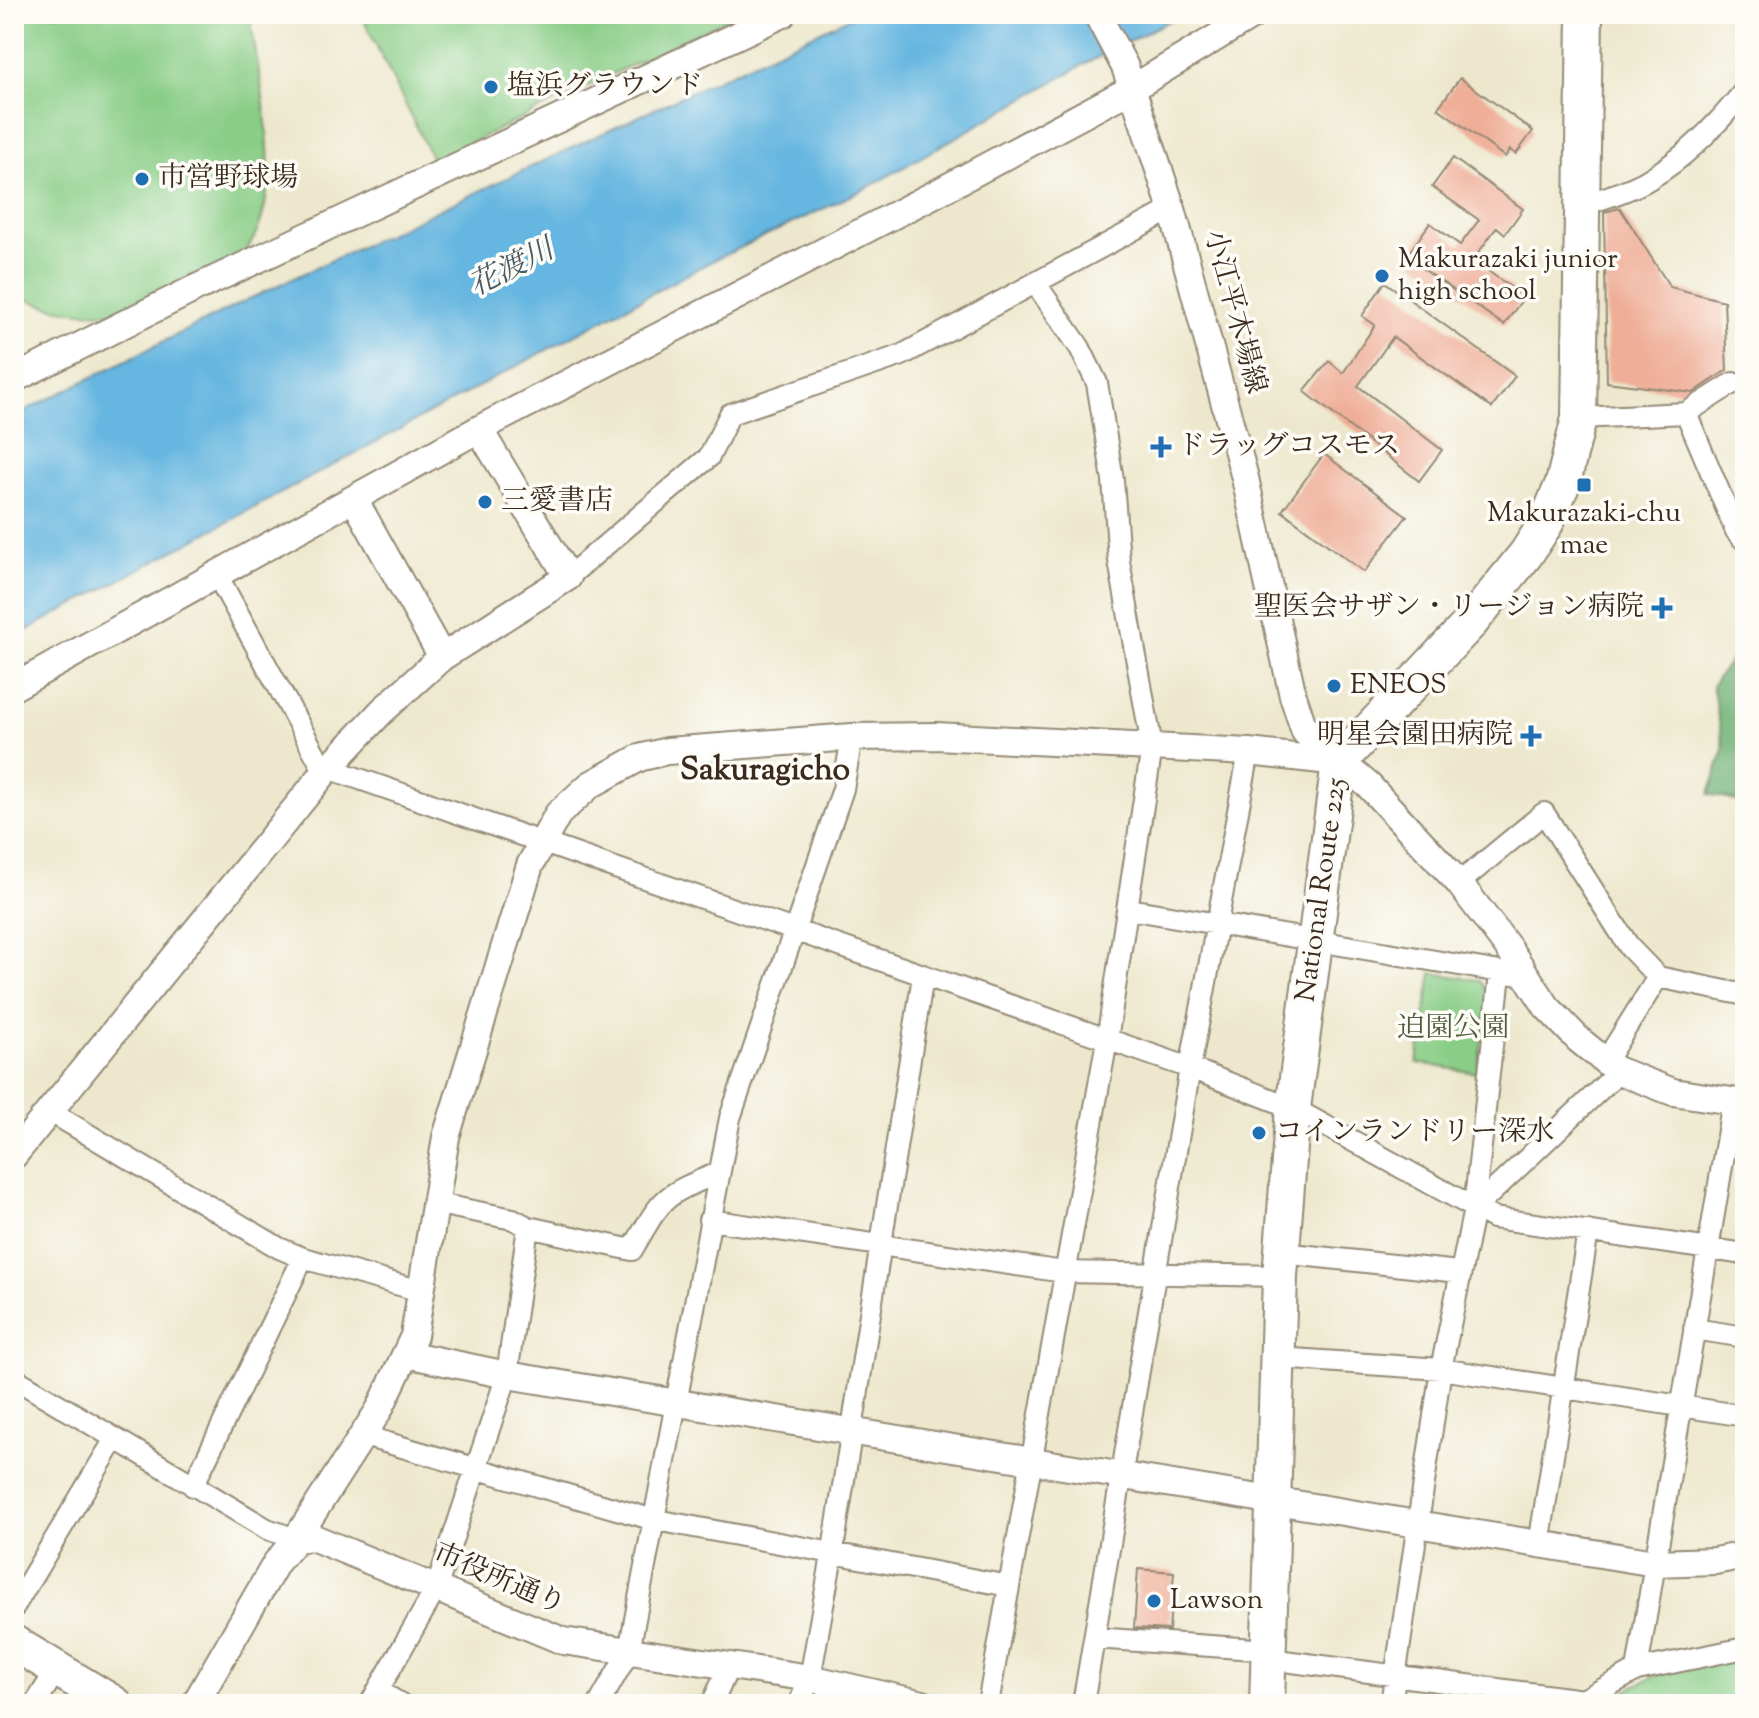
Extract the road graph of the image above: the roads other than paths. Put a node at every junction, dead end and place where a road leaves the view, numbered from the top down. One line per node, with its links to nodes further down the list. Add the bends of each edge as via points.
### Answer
1 (783, 14): 10 (street, via 194,289)
2 (1097, 14): 5 (street, 小江平木場線)
3 (1255, 14): 5 (street)
4 (1585, 14): 7 (highway, National Route 225)
5 (1129, 78): 8 (street, 小江平木場線); 14 (street, via 917,204)
6 (1745, 90): 7 (street, via 1688,151 1648,180)
7 (1585, 205): 13 (highway, National Route 225)
8 (1172, 209): 9 (street); 24 (street, 小江平木場線, via 1245,478 1293,696 1305,732)
9 (1036, 284): 18 (street, via 902,355 730,414 709,457); 22 (street, via 1097,383 1119,561)
10 (14, 379)
11 (1733, 383): 12 (street)
12 (1686, 413): 13 (street); 16 (street)
13 (1579, 418): 24 (highway, National Route 225, via 1563,483 1526,554 1472,621)
14 (479, 429): 15 (street); 18 (street)
15 (354, 499): 17 (street); 19 (street)
16 (1745, 541)
17 (217, 575): 20 (street); 25 (street)
18 (568, 577): 19 (street)
19 (442, 657): 25 (street)
20 (14, 687)
21 (852, 737): 22 (street); 26 (street, via 667,751 639,758 590,785 558,814); 30 (street, via 843,789)
22 (1152, 747): 23 (street); 28 (street)
23 (1249, 752): 24 (street); 29 (street)
24 (1339, 762): 27 (street, 小江平木場線, via 1369,786); 31 (highway, National Route 225)
25 (327, 770): 26 (street); 41 (street)
26 (541, 841): 30 (street); 44 (street, via 446,1137)
27 (1459, 883): 32 (street, 小江平木場線, via 1507,946); 34 (street, via 1544,813 1630,948)
28 (1129, 909): 29 (street); 36 (street)
29 (1216, 921): 31 (street); 38 (street)
30 (794, 929): 33 (street); 43 (street)
31 (1316, 938): 32 (street); 40 (highway, National Route 225)
32 (1512, 974): 37 (street, 小江平木場線); 45 (street)
33 (923, 976): 36 (street); 49 (street)
34 (1658, 977): 35 (street); 37 (street)
35 (1745, 995)
36 (1107, 1040): 38 (street); 54 (street)
37 (1610, 1066): 39 (street, 小江平木場線, via 1673,1092); 45 (street, via 1609,1081)
38 (1190, 1068): 40 (street); 56 (street)
39 (1739, 1102): 50 (street)
40 (1293, 1108): 45 (street); 53 (highway, National Route 225)
41 (49, 1111): 42 (street); 52 (street)
42 (14, 1155)
43 (716, 1174): 46 (street); 47 (street, via 661,1200 632,1250)
44 (433, 1203): 47 (street, via 513,1219); 57 (street)
45 (1474, 1209): 48 (street, via 1493,1218); 55 (street)
46 (709, 1220): 49 (street); 66 (street)
47 (528, 1227): 63 (street)
48 (1588, 1231): 50 (street); 65 (street)
49 (882, 1248): 54 (street); 69 (street)
50 (1708, 1248): 51 (street); 58 (street)
51 (1745, 1254)
52 (303, 1258): 57 (street); 75 (street)
53 (1281, 1264): 55 (street); 56 (street); 61 (highway, National Route 225)
54 (1064, 1272): 56 (street); 72 (street)
55 (1459, 1272): 62 (street)
56 (1156, 1273): 74 (street)
57 (421, 1291): 60 (street)
58 (1694, 1329): 59 (street); 67 (street)
59 (1745, 1337)
60 (406, 1354): 63 (street); 70 (street)
61 (1278, 1358): 62 (street); 76 (highway, National Route 225)
62 (1441, 1369): 65 (street); 78 (street)
63 (507, 1375): 66 (street); 73 (street)
64 (14, 1378): 71 (street)
65 (1564, 1386): 67 (street); 80 (street)
66 (678, 1402): 69 (street); 77 (street)
67 (1681, 1405): 68 (street); 83 (street)
68 (1745, 1416)
69 (851, 1430): 72 (street); 81 (street)
70 (364, 1436): 73 (street); 79 (street)
71 (115, 1439): 75 (street); 86 (street)
72 (1030, 1458): 74 (street); 84 (street)
73 (474, 1469): 77 (street); 85 (street)
74 (1119, 1473): 76 (street); 87 (street)
75 (193, 1486): 79 (street, via 267,1529)
76 (1275, 1500): 78 (street); 91 (highway, National Route 225)
77 (651, 1519): 81 (street); 90 (street)
78 (1416, 1524): 80 (street); 95 (street)
79 (296, 1539): 85 (street, 市役所通り, via 327,1541); 100 (street, via 276,1563)
80 (1539, 1545): 83 (street)
81 (833, 1550): 84 (street); 96 (street)
82 (1745, 1555): 83 (street)
83 (1655, 1563): 94 (street)
84 (1009, 1586): 106 (street)
85 (436, 1589): 90 (street, 市役所通り, via 563,1641); 97 (street)
86 (14, 1607)
87 (1094, 1638): 91 (street); 107 (street)
88 (14, 1643): 93 (highway)
89 (1745, 1648): 94 (street)
90 (629, 1651): 92 (street, 市役所通り); 102 (street)
91 (1269, 1654): 95 (street); 108 (highway, National Route 225)
92 (729, 1666): 96 (street, 市役所通り); 103 (street)
93 (57, 1669): 98 (street); 99 (highway)
94 (1637, 1670): 95 (street, via 1583,1700)
95 (1394, 1677): 109 (street)
96 (810, 1678): 104 (street); 105 (street, 市役所通り)
97 (374, 1697): 101 (street)
98 (35, 1704)
99 (115, 1704)
100 (195, 1704)
101 (401, 1704)
102 (599, 1704)
103 (712, 1704)
104 (799, 1704)
105 (923, 1704)
106 (988, 1704)
107 (1083, 1704)
108 (1267, 1704)
109 (1391, 1704)

